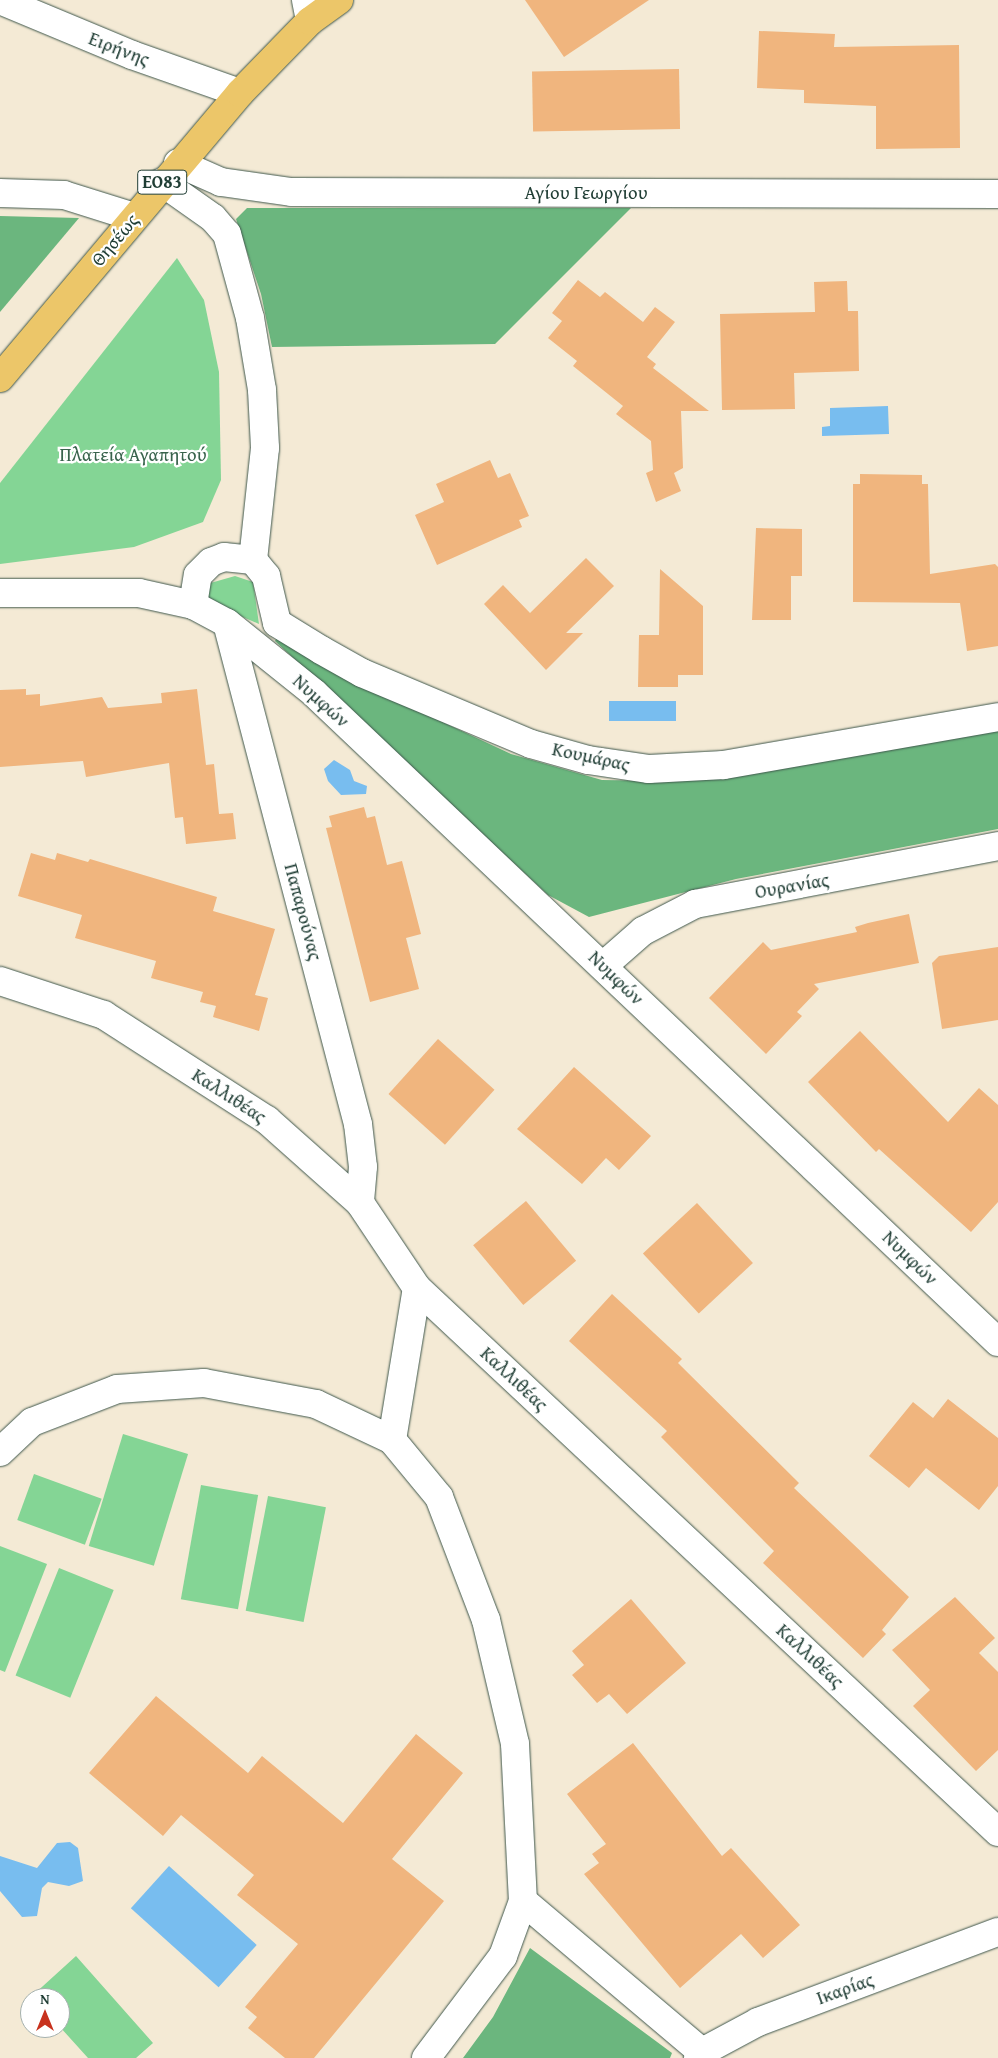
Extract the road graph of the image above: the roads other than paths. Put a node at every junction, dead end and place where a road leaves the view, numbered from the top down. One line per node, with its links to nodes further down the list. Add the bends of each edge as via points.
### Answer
1 (0, 0): 4 (street, Ειρήνης, via 123,51)
2 (339, 0): 3 (main road, Θησέως / ΕΟ83)
3 (308, 11): 4 (main road, Θησέως / ΕΟ83)
4 (240, 93): 5 (main road, Θησέως / ΕΟ83)
5 (170, 172): 7 (street, Αγίου Γεωργίου, via 291,192); 8 (main road, Θησέως / ΕΟ83); 10 (street, via 227,234 250,318 262,390 264,448)
6 (0, 193): 8 (street, via 64,196)
7 (998, 194)
8 (134, 217): 9 (main road, Θησέως / ΕΟ83)
9 (0, 378)
10 (253, 560): 12 (street, via 224,557 211,562 198,575); 14 (street, Κουμάρας, via 266,576 278,623 321,650 362,673 531,744 588,760 649,769 724,765)
11 (0, 593): 12 (street, Νυμφών, via 140,593)
12 (193, 605): 13 (street, Νυμφών)
13 (227, 623): 16 (street, Νυμφών, via 314,693); 18 (street, Παπαρούνας, via 358,1124 363,1167)
14 (998, 717)
15 (998, 846): 16 (street, Ουρανίας, via 695,904 643,931)
16 (603, 966): 20 (street, Νυμφών)
17 (0, 981): 18 (street, Καλλιθέας, via 104,1015 268,1120)
18 (360, 1203): 19 (street, Καλλιθέας)
19 (417, 1288): 21 (street); 23 (street, Καλλιθέας)
20 (998, 1342)
21 (392, 1440): 22 (street, via 316,1404 204,1383 117,1388 32,1422); 24 (street, via 439,1497 486,1620 515,1744)
22 (0, 1452)
23 (998, 1832)
24 (522, 1901): 26 (street); 27 (street, via 503,1956)
25 (998, 1932): 26 (street, Ικαρίας, via 758,2022)
26 (700, 2055)
27 (426, 2058)

